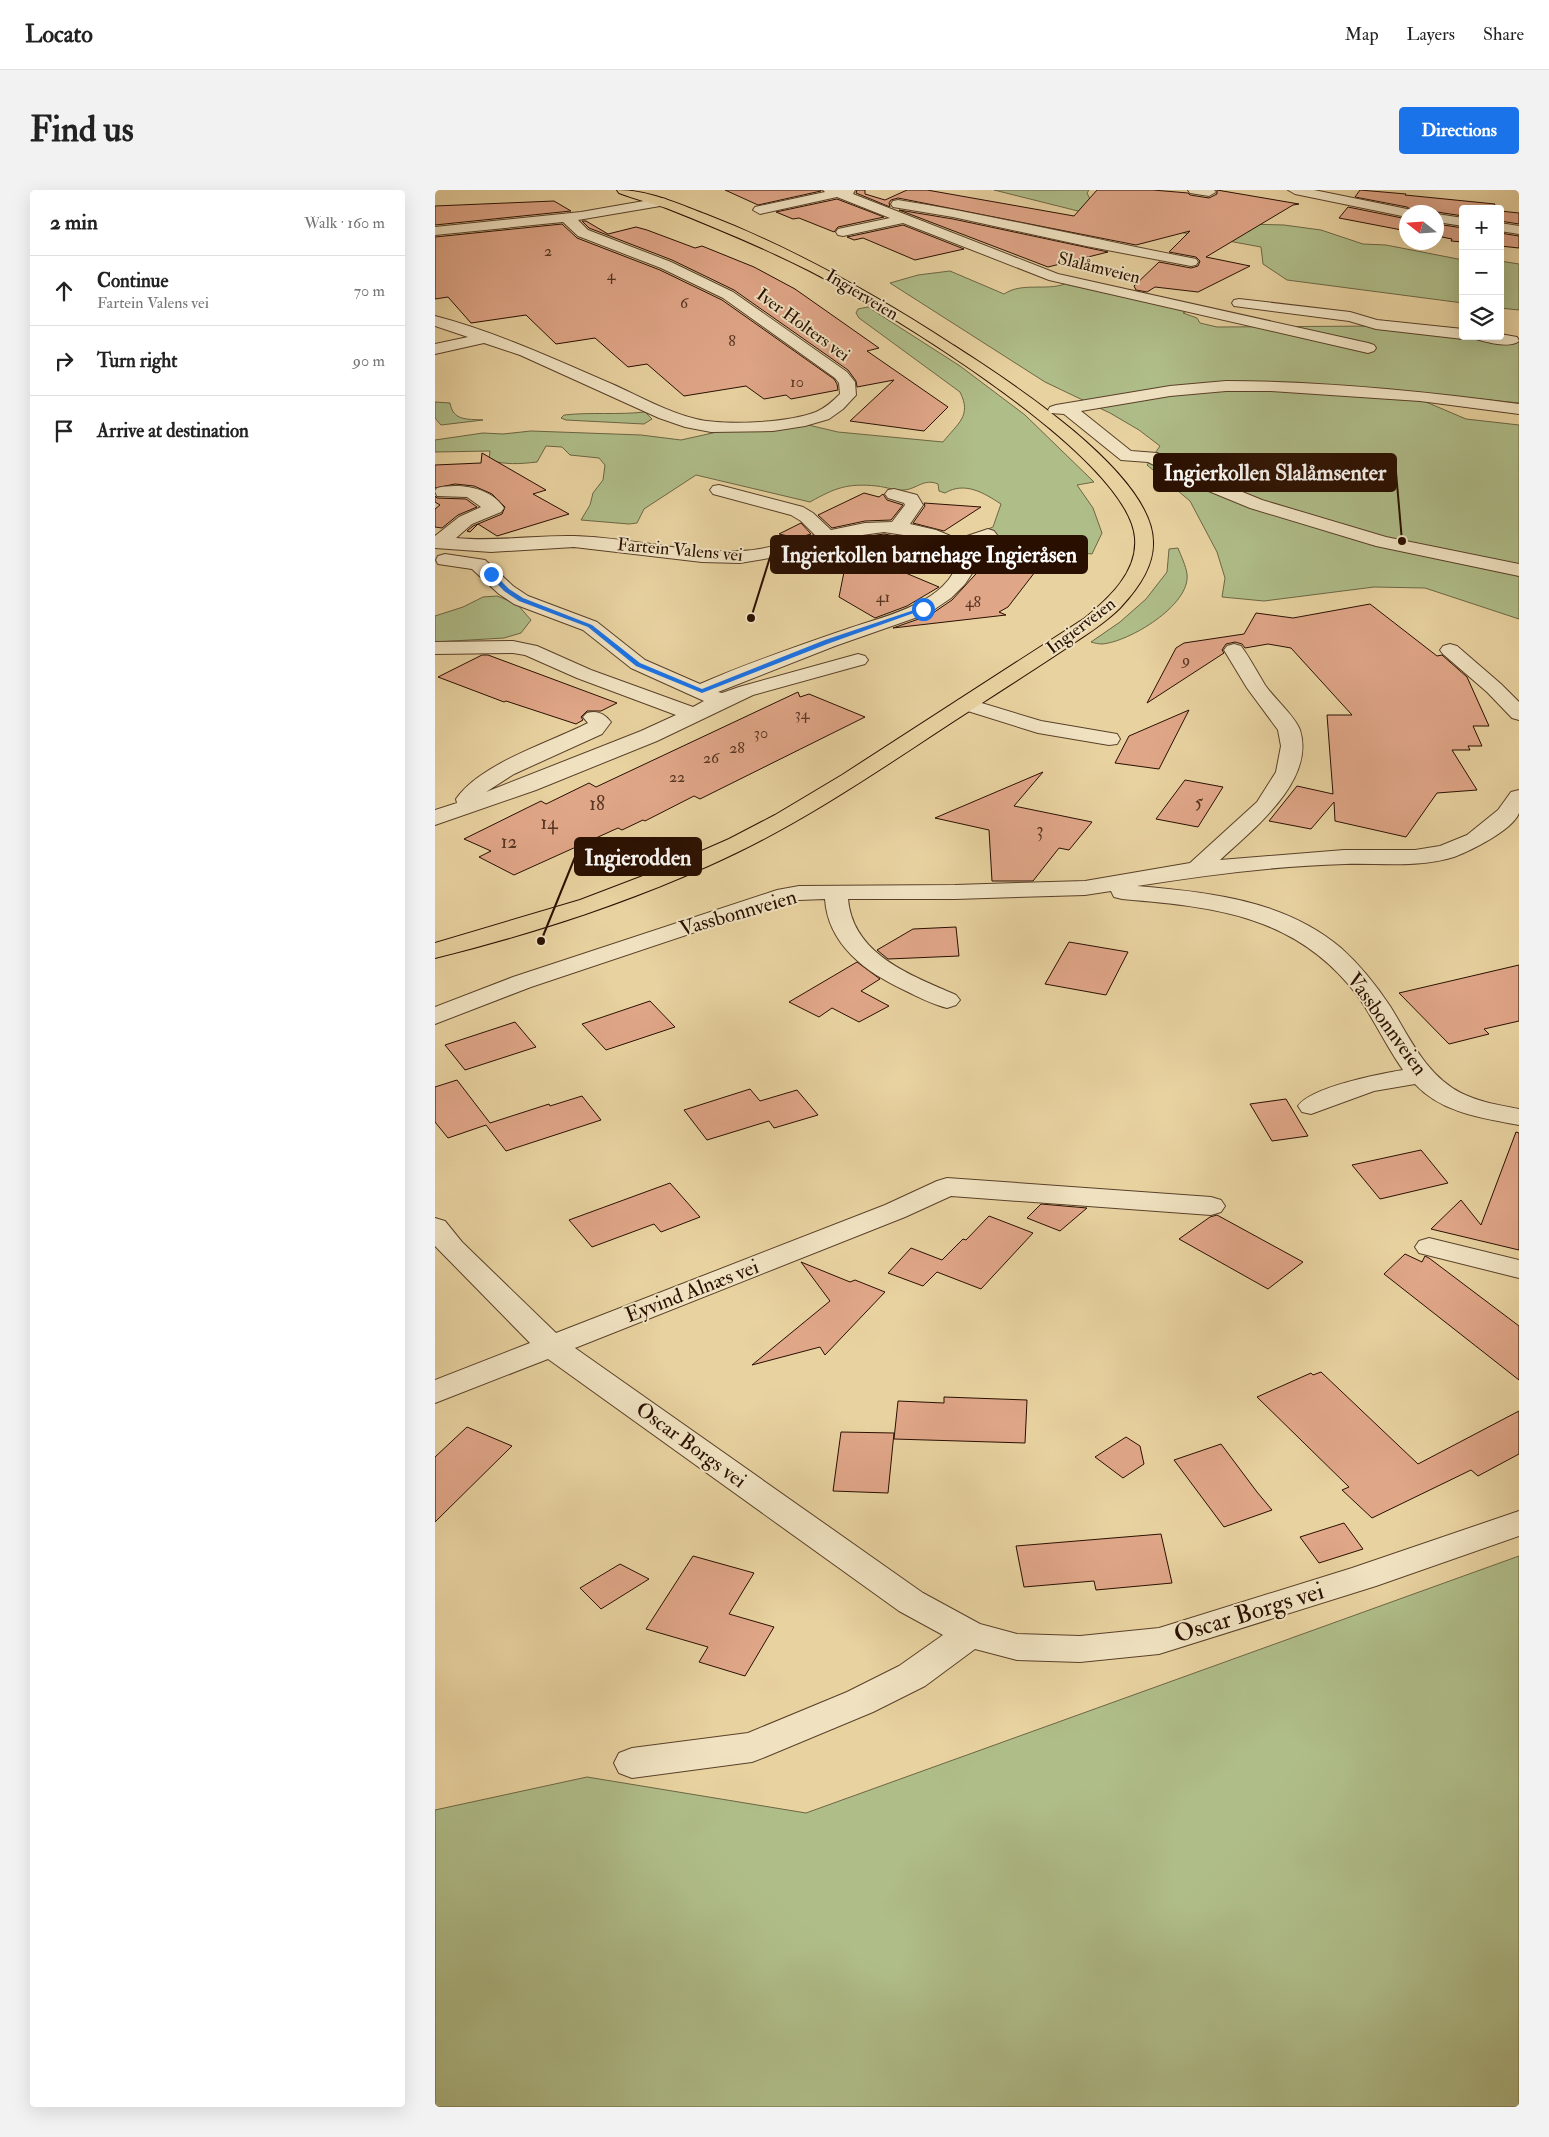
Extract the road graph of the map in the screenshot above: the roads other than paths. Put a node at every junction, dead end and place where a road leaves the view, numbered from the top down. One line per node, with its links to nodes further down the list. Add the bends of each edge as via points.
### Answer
1 (624, 190): 7 (main road, Ingierveien)
2 (855, 190): 5 (street)
3 (1195, 190): 6 (street)
4 (1295, 190): 10 (street)
5 (834, 192): 8 (street, Slalåmveien); 9 (street)
6 (1209, 192)
7 (651, 196): 12 (street); 39 (main road, Ingierveien, via 782,252 851,286)
8 (874, 208): 11 (street); 13 (street, Slalåmveien); 23 (street, via 909,205)
9 (760, 210)
10 (1399, 211)
11 (843, 212)
12 (566, 218): 18 (street); 32 (street, Iver Holters vei, via 583,233 667,265 728,296 841,375 847,382 848,395 831,411 799,422 753,428 702,425 665,414 550,362)
13 (904, 219): 19 (street); 20 (street, Slalåmveien)
14 (1444, 219): 15 (street)
15 (1459, 221)
16 (1504, 228): 17 (street)
17 (1519, 230)
18 (435, 231)
19 (843, 232)
20 (962, 240): 21 (street); 27 (street, Slalåmveien, via 1054,277)
21 (998, 241)
22 (1016, 242): 23 (street)
23 (1086, 242): 24 (street)
24 (1191, 262)
25 (1137, 288): 26 (street)
26 (1244, 304): 27 (street); 30 (street)
27 (1226, 317): 29 (street, Slalåmveien)
28 (435, 321): 32 (street, Iver Holters vei)
29 (1260, 324): 30 (street); 35 (street, Slalåmveien)
30 (1375, 324): 31 (street)
31 (1459, 334)
32 (487, 338): 36 (street)
33 (1504, 339): 34 (street)
34 (1512, 340)
35 (1368, 348)
36 (435, 349)
37 (1067, 408): 38 (street, via 1170,391 1271,386 1420,396); 39 (street); 51 (street, via 1127,456 1151,457 1257,504 1383,542)
38 (1519, 409)
39 (1042, 412): 58 (main road, Ingierveien, via 1108,474 1136,510 1142,525 1142,556 1135,576 1114,605)
40 (719, 490): 45 (street, via 797,511)
41 (894, 494): 43 (street, via 911,499 914,505)
42 (475, 514): 46 (street)
43 (897, 528): 45 (street, Fartein Valens vei, via 865,529); 47 (street, Fartein Valens vei, via 933,536)
44 (988, 535): 47 (street)
45 (828, 538): 46 (street, Fartein Valens vei, via 771,554 737,558 571,541 493,546)
46 (438, 542)
47 (956, 546): 56 (street, via 967,557 967,562 951,587 934,602 909,615 827,642)
48 (546, 559): 50 (street, via 517,560)
49 (435, 561): 50 (street, via 471,562)
50 (485, 568): 56 (street, via 513,595 590,626 638,664)
51 (1519, 570)
52 (435, 648): 59 (street, via 525,648 584,674)
53 (1235, 650): 66 (street, via 1257,688 1289,728 1292,746 1287,772 1265,806)
54 (1450, 650): 60 (street)
55 (858, 660): 57 (street, via 768,684)
56 (702, 691): 57 (street)
57 (721, 701): 59 (street)
58 (965, 704): 62 (street, via 1038,727); 69 (main road, Ingierveien, via 782,821 737,844 634,888)
59 (694, 714): 63 (street, via 649,736)
60 (1519, 714)
61 (594, 717): 63 (street, via 600,722 594,729 477,787 467,799)
62 (1109, 739)
63 (469, 807): 65 (street)
64 (1515, 810): 66 (street, Vassbonnveien, via 1475,840 1445,852 1415,857 1344,857)
65 (435, 818)
66 (1197, 869): 67 (street, Vassbonnveien)
67 (1085, 888): 68 (street, Vassbonnveien); 72 (street, Vassbonnveien, via 1214,901 1262,914 1293,927 1322,945 1356,978)
68 (836, 892): 70 (street, via 842,927 864,953 907,982); 71 (street, Vassbonnveien, via 777,897 541,976)
69 (435, 950)
70 (947, 1000)
71 (435, 1016)
72 (1420, 1075): 73 (street, via 1341,1091); 74 (street, Vassbonnveien, via 1448,1097 1474,1108)
73 (1311, 1106)
74 (1519, 1117)
75 (1211, 1206): 79 (street, Eyvind Alnæs vei, via 947,1186 895,1211)
76 (435, 1228): 79 (street, Oscar Borgs vei)
77 (1429, 1247): 78 (street)
78 (1519, 1269)
79 (551, 1346): 80 (street, Eyvind Alnæs vei); 82 (street, Oscar Borgs vei, via 911,1602)
80 (435, 1392)
81 (1519, 1523): 82 (street, Oscar Borgs vei, via 1364,1577 1159,1641 1080,1648 1026,1647)
82 (970, 1634): 83 (street, via 912,1676 860,1702 752,1746)
83 (632, 1763)

